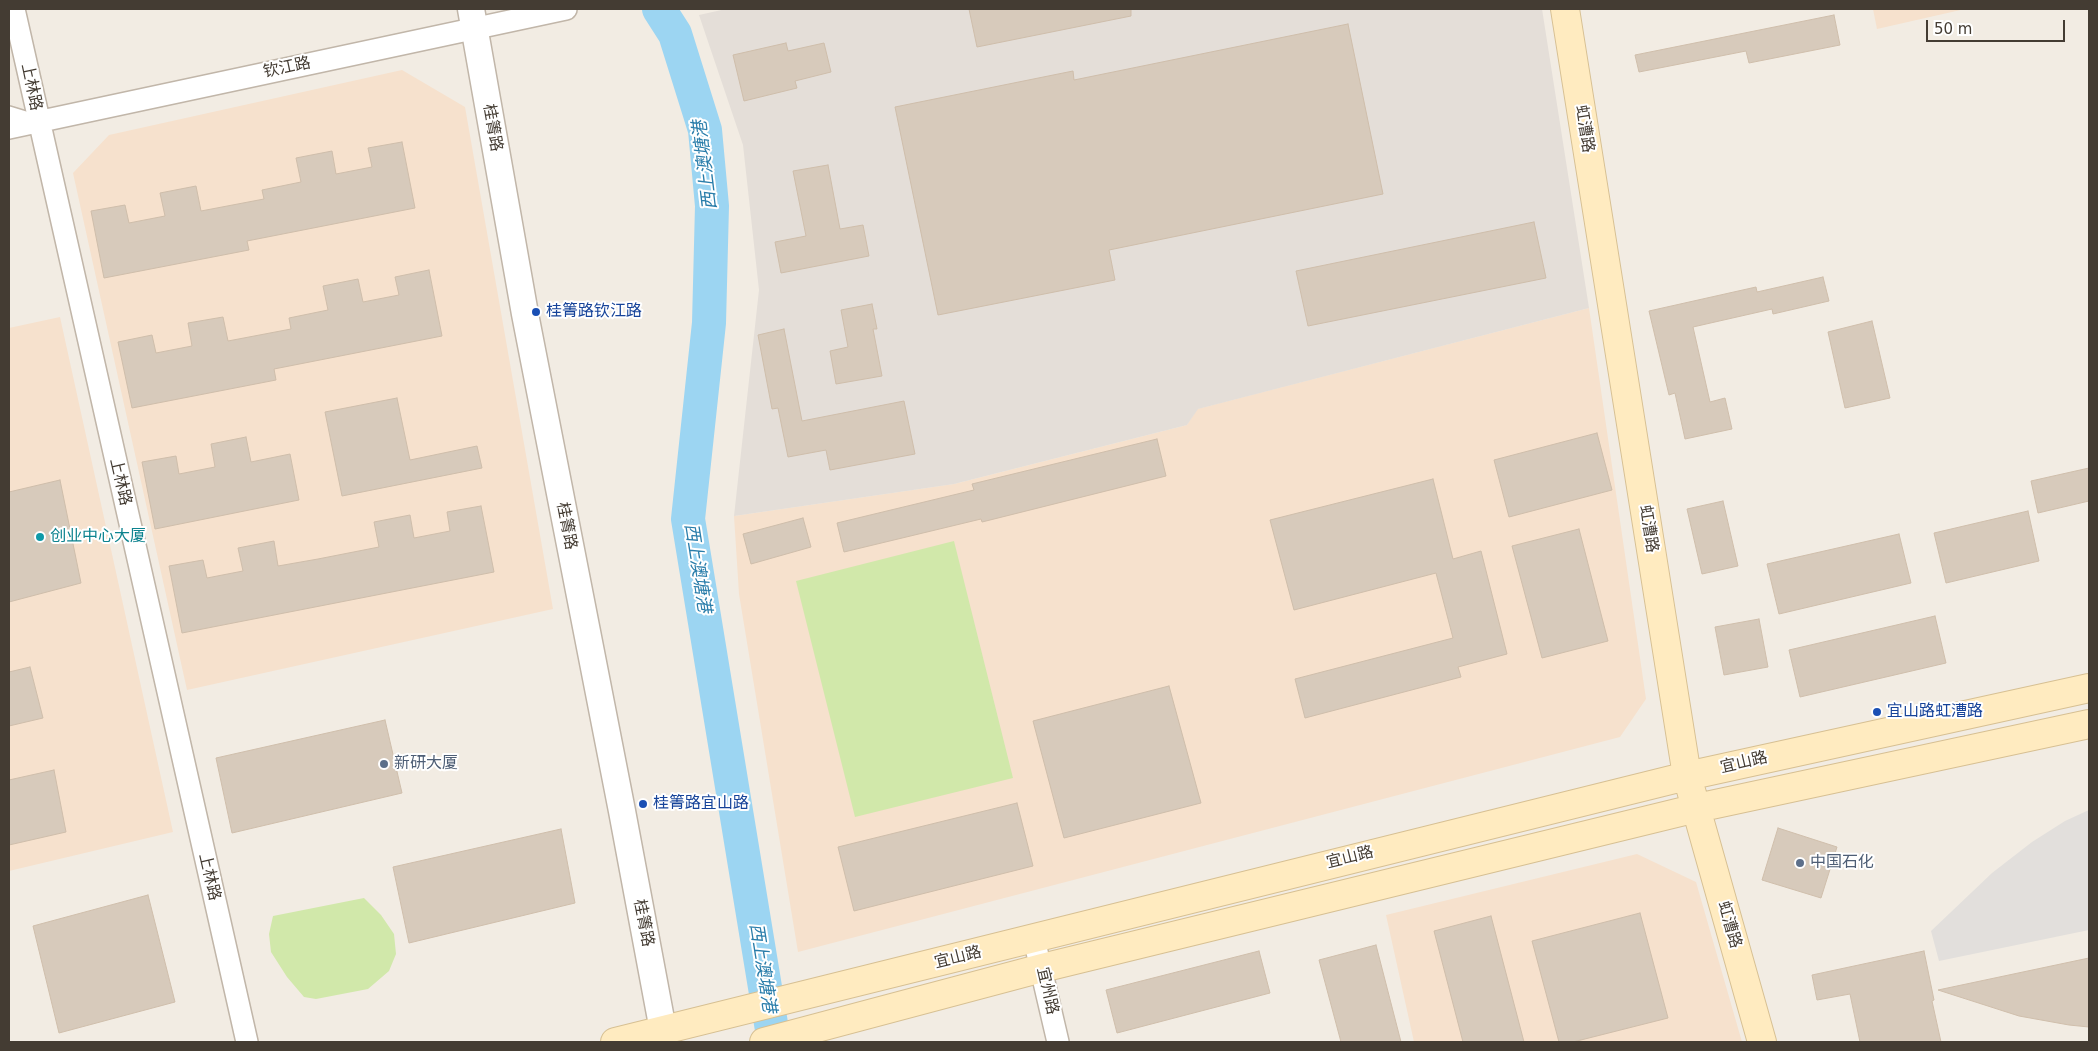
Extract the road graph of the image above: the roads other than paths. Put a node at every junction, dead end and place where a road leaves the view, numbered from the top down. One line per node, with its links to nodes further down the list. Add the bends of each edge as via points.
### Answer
1 (14, 9): 6 (street, 上林路)
2 (566, 9): 4 (street, 钦江路)
3 (1565, 9): 10 (main road, 虹漕路)
4 (472, 18): 6 (street, 钦江路); 14 (street, 桂箐路, via 525,314)
5 (9, 112): 6 (lane)
6 (38, 122): 7 (street, 钦江路); 15 (street, 上林路)
7 (9, 128)
8 (2089, 688): 10 (main road, 宜山路)
9 (2089, 724): 11 (main road, 宜山路)
10 (1688, 776): 11 (main road, 虹漕路); 12 (main road, 宜山路)
11 (1696, 808): 13 (main road, 宜山路); 19 (main road, 虹漕路)
12 (1034, 939): 13 (street, 宜州路); 14 (main road, 宜山路, via 728,1015)
13 (1042, 968): 17 (main road, 宜山路); 18 (street, 宜州路)
14 (664, 1036): 16 (main road, 宜山路)
15 (247, 1042)
16 (615, 1042)
17 (764, 1042)
18 (1058, 1042)
19 (1762, 1042)

